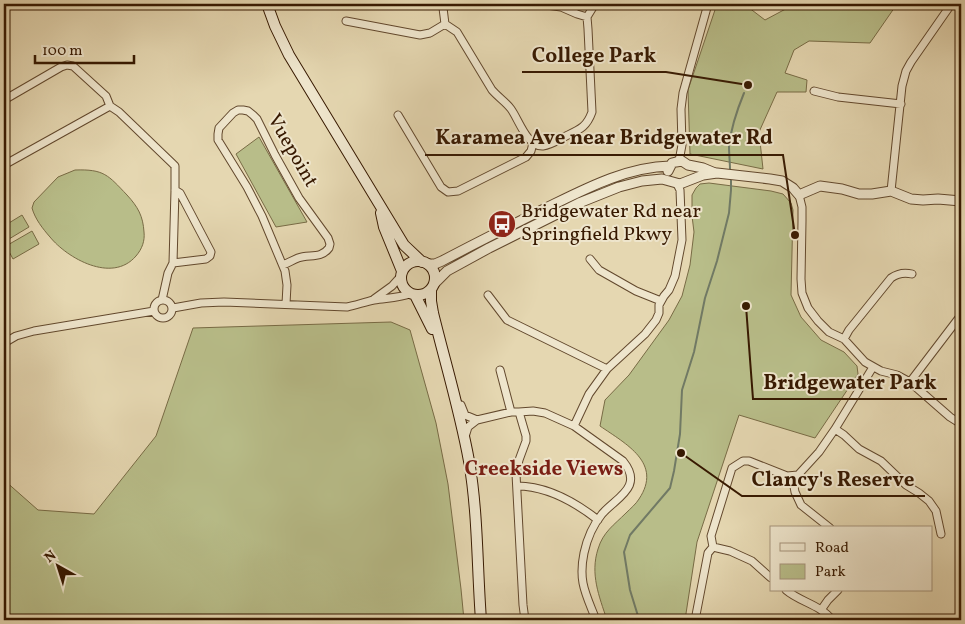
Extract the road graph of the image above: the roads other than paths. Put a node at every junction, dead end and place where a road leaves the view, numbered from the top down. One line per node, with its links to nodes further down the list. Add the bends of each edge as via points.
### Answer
1 (6, 4): 8 (street)
2 (267, 4): 25 (main road, via 282,43)
3 (440, 4): 11 (street)
4 (539, 4): 9 (street)
5 (595, 4): 9 (street)
6 (708, 4): 18 (street, via 683,93)
7 (954, 4): 14 (street, via 906,71)
8 (4, 8)
9 (587, 16): 17 (street, via 592,112 589,120 581,129 549,144)
10 (346, 21): 11 (street, via 420,35)
11 (445, 24): 17 (street, via 457,32 492,90 510,108)
12 (814, 91): 14 (street)
13 (4, 100): 15 (street, via 67,65 73,66 106,96)
14 (901, 104): 24 (street)
15 (110, 106): 19 (street); 23 (street, via 175,166)
16 (398, 115): 17 (street, via 441,187 448,192 458,191 526,157)
17 (533, 143)
18 (684, 163): 20 (street, via 672,163); 21 (street); 22 (street, via 690,168 691,175)
19 (4, 165)
20 (670, 166): 22 (street, via 668,174); 30 (street, via 641,169 580,191 442,261)
21 (717, 173): 22 (street); 26 (street, via 782,182)
22 (680, 184): 34 (street, via 662,179 642,181 596,195 447,270); 39 (street, via 682,240 676,276)
23 (175, 190): 29 (street); 29 (street, via 180,193 211,252 206,259)
24 (891, 191): 26 (street, via 860,194 820,186); 27 (street, via 912,199)
25 (373, 194): 30 (main road, via 404,245); 32 (main road)
26 (799, 195): 44 (street, via 802,207 802,293 818,321 829,332)
27 (961, 201)
28 (590, 259): 39 (street, via 605,274)
29 (173, 263): 37 (street)
30 (425, 263): 32 (main road, via 410,263); 34 (main road, via 434,275)
31 (282, 265): 31 (street, Vuepoint, via 262,216 218,140 219,128 238,110 248,111 257,119 299,198 329,241 325,253); 40 (street, Vuepoint, via 287,285)
32 (402, 274): 35 (main road, via 402,286); 38 (street)
33 (912, 274): 44 (street, via 905,272 891,278)
34 (432, 287): 35 (main road, via 422,295); 46 (main road, via 433,313)
35 (413, 294): 38 (street); 46 (main road)
36 (488, 295): 48 (street, via 507,320)
37 (162, 300): 41 (street, via 170,302); 42 (street)
38 (371, 301): 40 (street, via 347,307)
39 (661, 301): 48 (street, via 656,320)
40 (286, 304): 41 (street, via 224,302)
41 (173, 308): 42 (street, via 166,318 160,318)
42 (154, 311): 45 (street, via 34,332)
43 (961, 315): 50 (street)
44 (844, 339): 47 (street)
45 (4, 343)
46 (444, 358): 51 (main road)
47 (873, 367): 50 (street); 57 (street)
48 (608, 369): 56 (street, via 589,394)
49 (500, 370): 52 (street)
50 (910, 382): 55 (street)
51 (454, 399): 54 (street, via 460,401 465,415); 58 (main road)
52 (511, 412): 53 (street); 54 (street)
53 (519, 412): 56 (street, via 544,413); 60 (street, via 526,441 517,467)
54 (477, 420): 58 (street, via 468,427)
55 (961, 424)
56 (574, 426): 61 (street, via 623,461 630,474 627,491)
57 (836, 429): 59 (street, via 819,452); 63 (street, via 919,492 936,511)
58 (465, 442): 69 (main road, via 474,507)
59 (792, 476): 62 (street, via 802,505); 64 (street, via 749,461 732,468 711,536)
60 (517, 486): 61 (street, via 559,494); 70 (street)
61 (598, 520): 71 (street, via 584,551 581,576)
62 (828, 526)
63 (941, 534)
64 (714, 547): 65 (street, via 752,561); 72 (street, via 708,553)
65 (770, 577)
66 (788, 592): 68 (street)
67 (836, 592): 68 (street)
68 (821, 610): 73 (street)
69 (481, 620)
70 (525, 620)
71 (596, 620)
72 (697, 620)
73 (832, 620)

